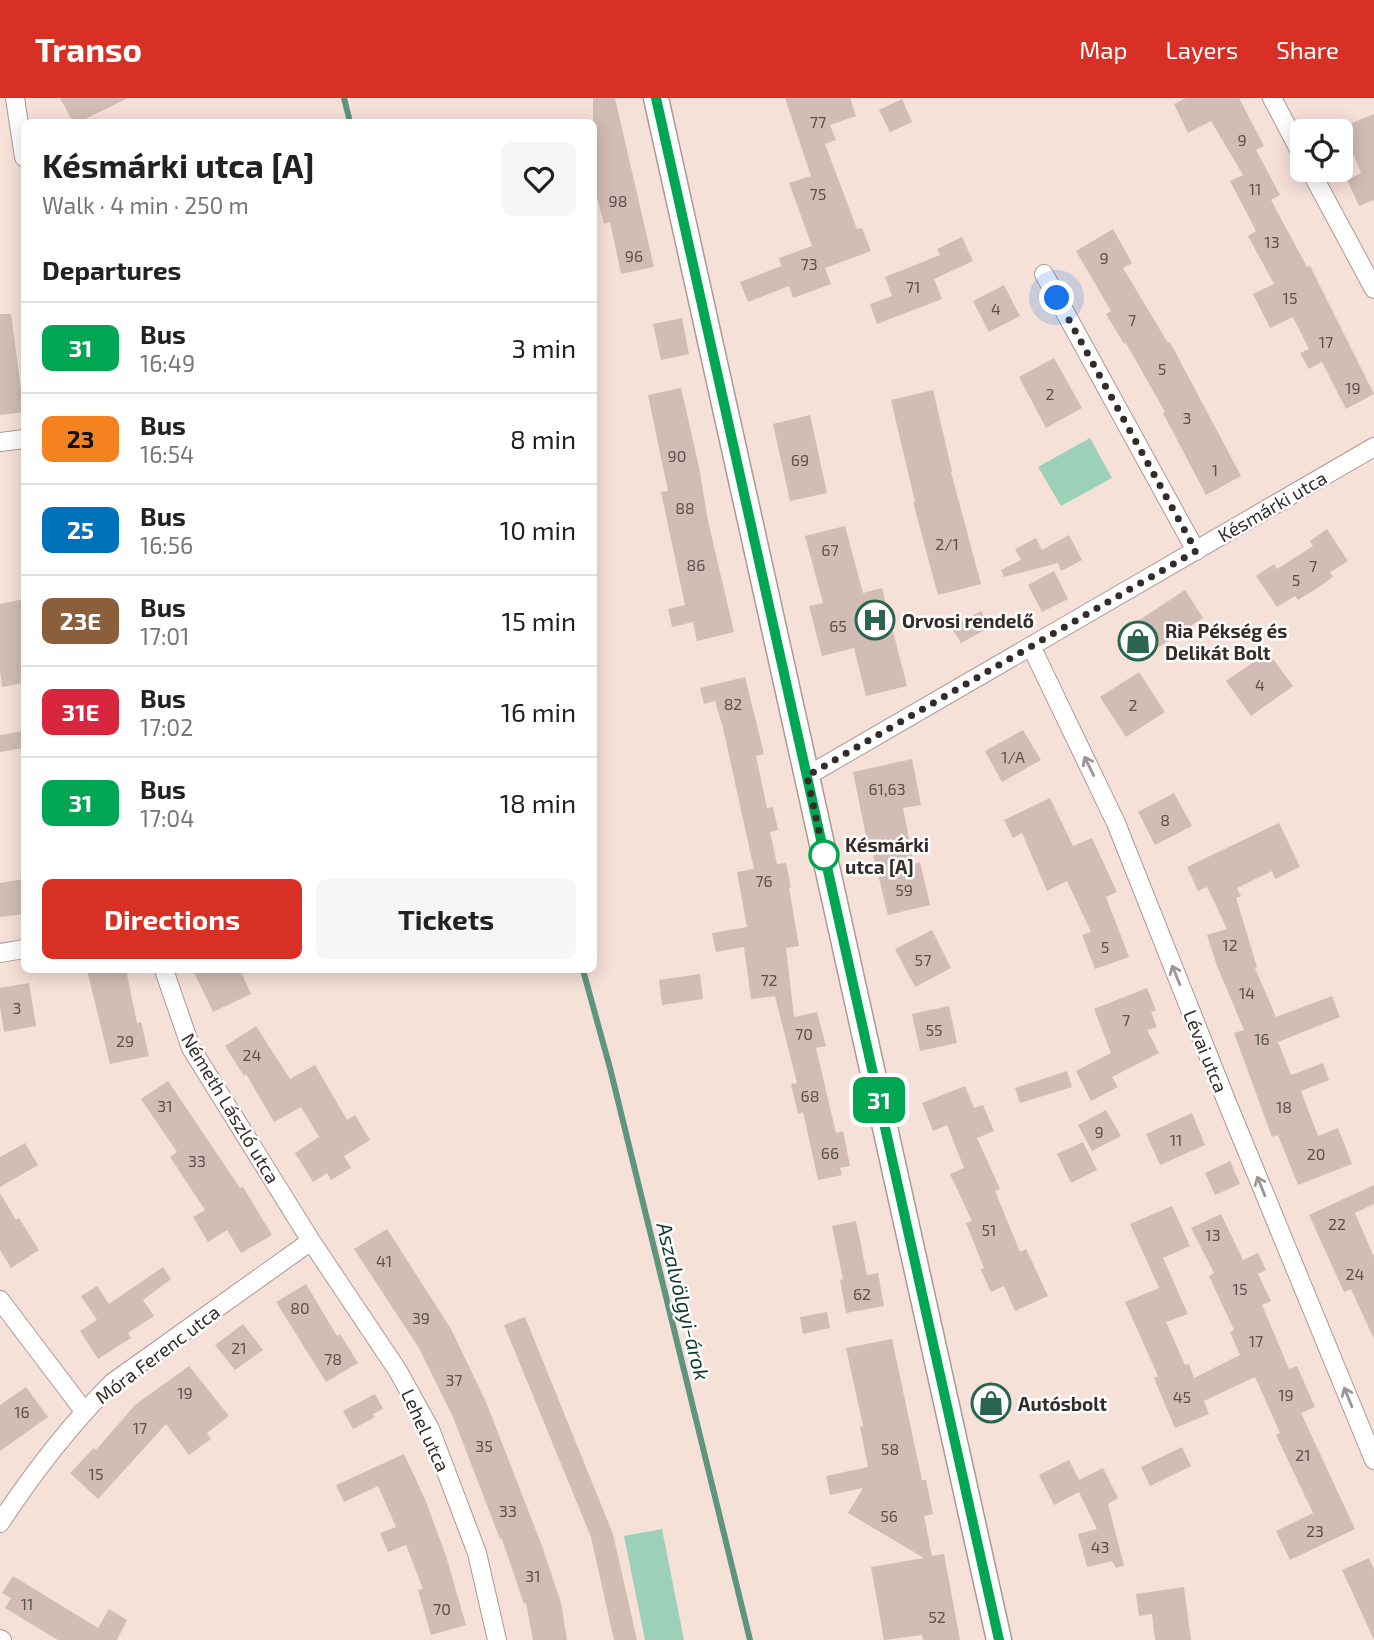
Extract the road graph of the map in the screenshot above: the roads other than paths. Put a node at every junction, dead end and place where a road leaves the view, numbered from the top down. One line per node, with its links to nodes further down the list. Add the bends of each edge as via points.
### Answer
1 (15, 98): 5 (street)
2 (656, 98): 14 (street)
3 (1272, 98): 4 (street)
4 (1290, 132)
5 (21, 137)
6 (1316, 182): 8 (street)
7 (1044, 274): 12 (street)
8 (1374, 289)
9 (21, 439): 10 (street)
10 (0, 442)
11 (1374, 447): 12 (street, Késmárki utca)
12 (1196, 551): 13 (street, Késmárki utca)
13 (1031, 646): 14 (street, Késmárki utca); 21 (street, Lévai utca, one-way to 13, via 1116,823)
14 (807, 776): 24 (street)
15 (21, 950): 16 (street)
16 (0, 953)
17 (165, 973): 18 (street, Németh László utca, via 191,1048)
18 (311, 1241): 20 (street, Móra Ferenc utca, via 112,1383); 23 (street, Lehel utca, via 398,1371 430,1429 477,1553)
19 (0, 1300): 20 (street)
20 (84, 1411): 22 (street, Móra Ferenc utca)
21 (1374, 1460)
22 (0, 1523)
23 (497, 1640)
24 (999, 1640)

